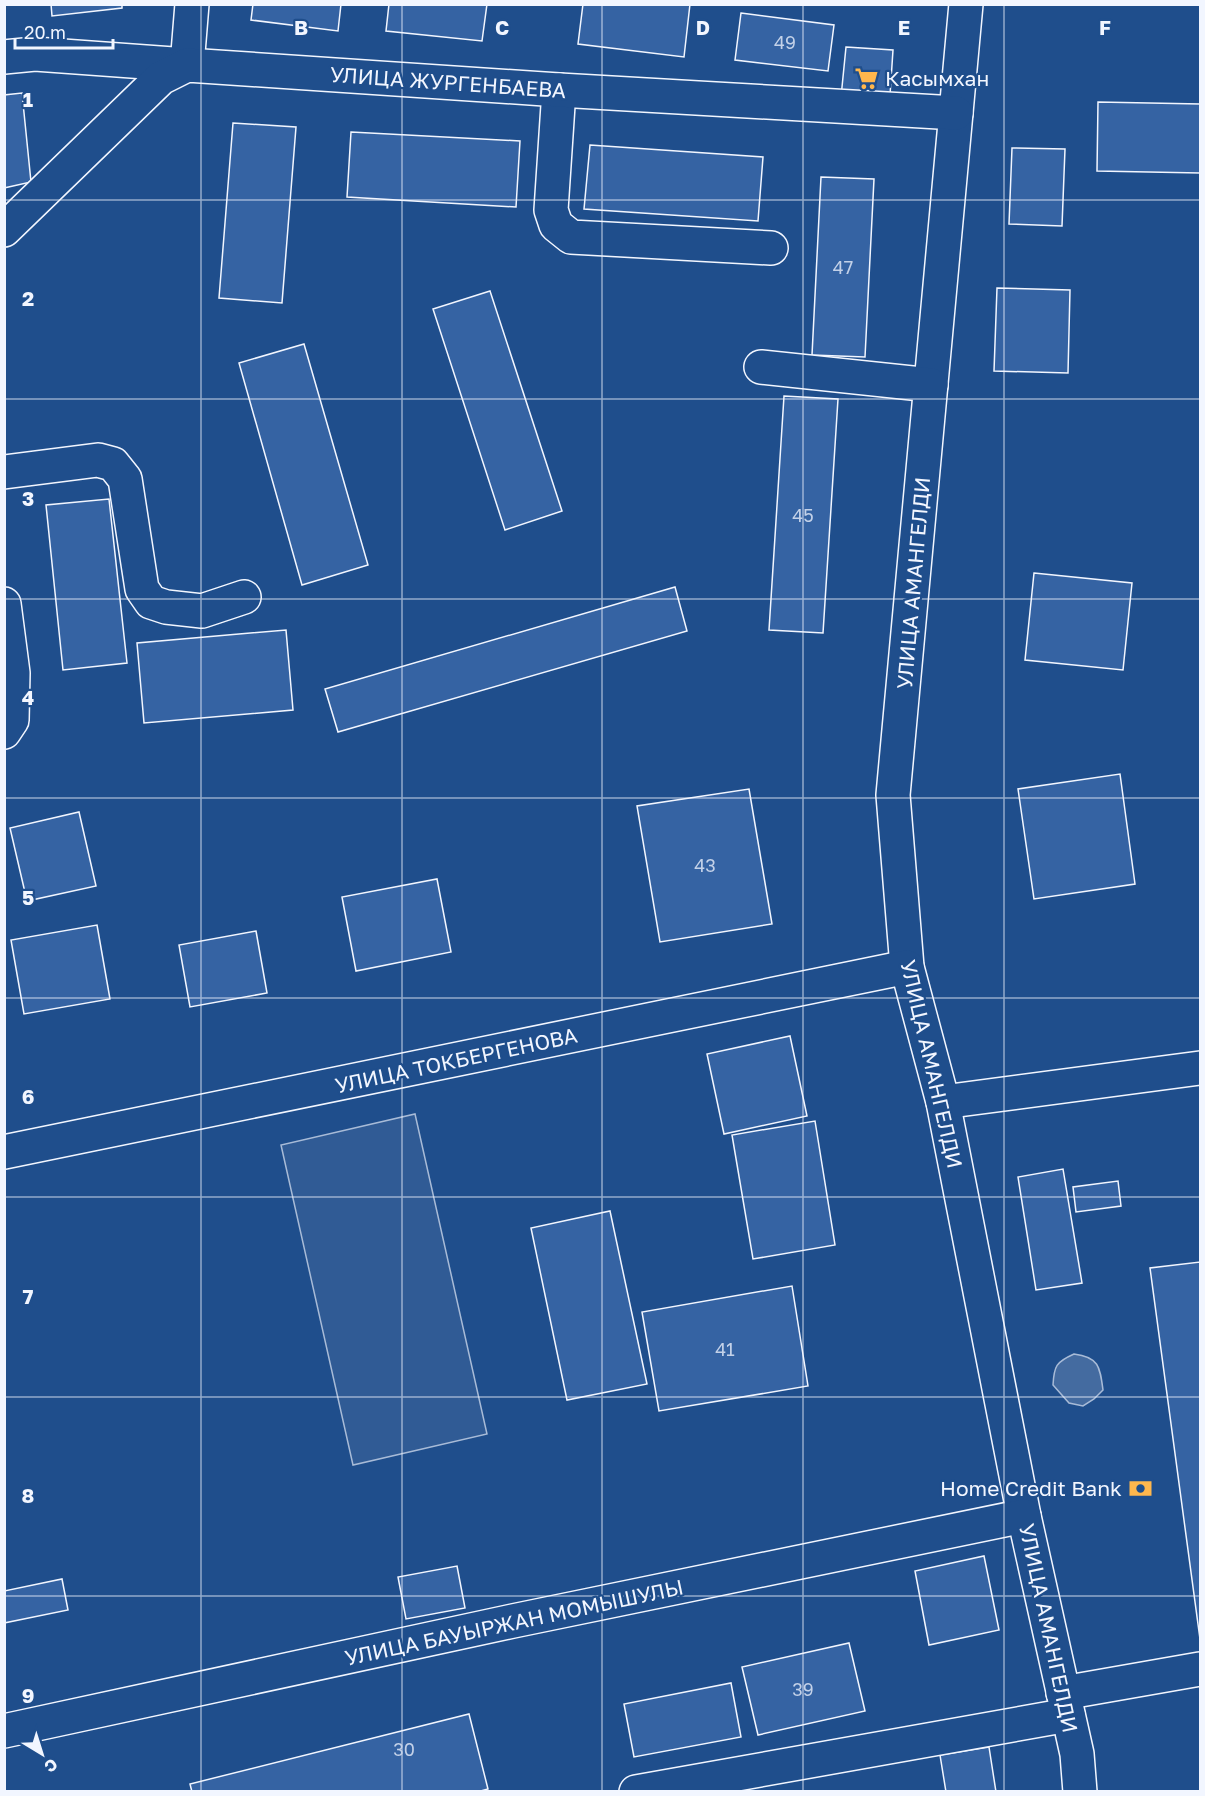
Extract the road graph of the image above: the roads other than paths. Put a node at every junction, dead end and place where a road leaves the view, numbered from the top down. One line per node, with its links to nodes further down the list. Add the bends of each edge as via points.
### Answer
1 (192, 4): 4 (street)
2 (966, 4): 6 (street, УЛИЦА АМАНГЕЛДИ)
3 (4, 57): 4 (street, УЛИЦА ЖУРГЕНБАЕВА, via 35,54)
4 (187, 65): 5 (street, УЛИЦА ЖУРГЕНБАЕВА); 7 (street, via 161,78)
5 (559, 90): 6 (street, УЛИЦА ЖУРГЕНБАЕВА); 8 (street, via 551,210 556,225 571,237)
6 (956, 113): 10 (street, УЛИЦА АМАНГЕЛДИ)
7 (4, 230)
8 (771, 248)
9 (760, 367): 10 (street)
10 (932, 385): 15 (street, УЛИЦА АМАНГЕЛДИ, via 893,795)
11 (4, 472): 12 (street, via 98,460 113,464 125,479 142,589 151,602 202,611)
12 (244, 597)
13 (4, 604): 14 (street, via 13,673 12,720)
14 (4, 732)
15 (907, 967): 17 (street, УЛИЦА АМАНГЕЛДИ); 18 (street, УЛИЦА ТОКБЕРГЕНОВА)
16 (1200, 1068): 17 (street)
17 (942, 1102): 19 (street, УЛИЦА АМАНГЕЛДИ)
18 (4, 1152)
19 (1024, 1516): 21 (street, УЛИЦА АМАНГЕЛДИ); 22 (street, УЛИЦА БАУЫРЖАН МОМЫШУЛЫ)
20 (1200, 1669): 21 (street)
21 (1066, 1704): 23 (street); 24 (street, УЛИЦА АМАНГЕЛДИ)
22 (4, 1731)
23 (636, 1791)
24 (1080, 1791)

